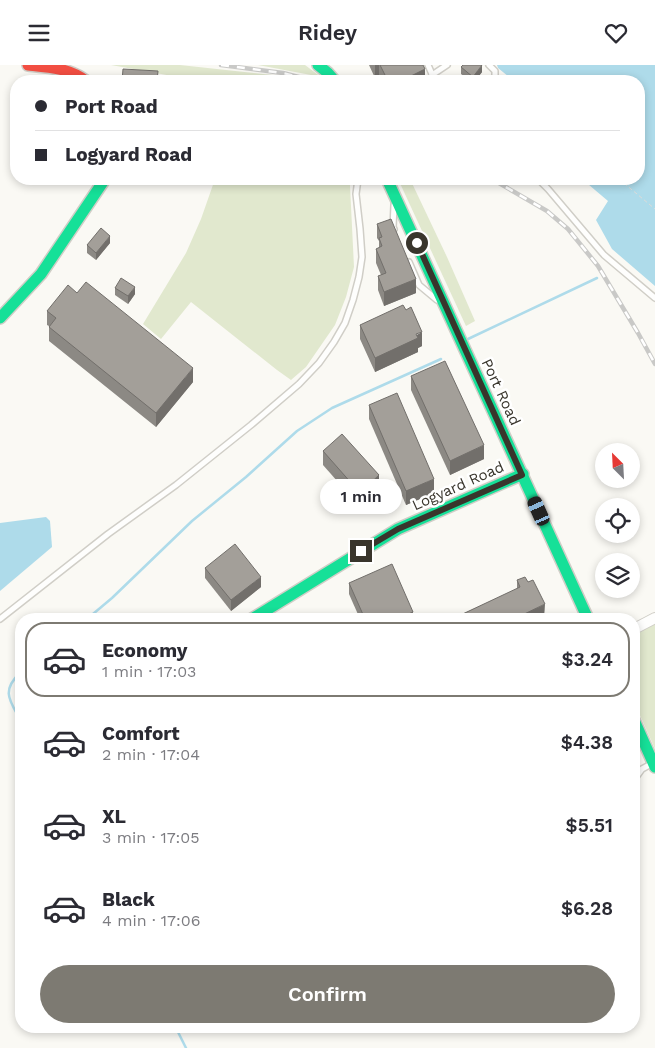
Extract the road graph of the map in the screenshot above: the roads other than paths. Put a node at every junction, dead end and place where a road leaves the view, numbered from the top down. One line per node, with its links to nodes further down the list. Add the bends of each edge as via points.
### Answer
1 (28, 65): 5 (main road, via 55,68)
2 (318, 65): 6 (main road)
3 (428, 65): 7 (lane)
4 (447, 65): 7 (lane)
5 (76, 75)
6 (330, 75)
7 (432, 75)
8 (101, 185): 17 (main road, via 41,273)
9 (357, 185): 21 (lane, via 362,257 359,277 345,323 319,363 251,425)
10 (390, 185): 12 (main road, Port Road)
11 (544, 185): 15 (lane, via 604,255)
12 (395, 196): 13 (lane, via 393,227); 16 (main road, Port Road)
13 (396, 235)
14 (408, 260): 16 (lane, via 419,285)
15 (655, 298)
16 (446, 307): 18 (main road, Port Road)
17 (0, 318)
18 (522, 475): 19 (main road, Logyard Road, via 398,529); 20 (main road, Port Road)
19 (262, 613)
20 (585, 613)
21 (0, 619)
22 (655, 619): 23 (street)
23 (640, 626)
24 (640, 734): 25 (main road)
25 (654, 765): 26 (lane)
26 (640, 772)

